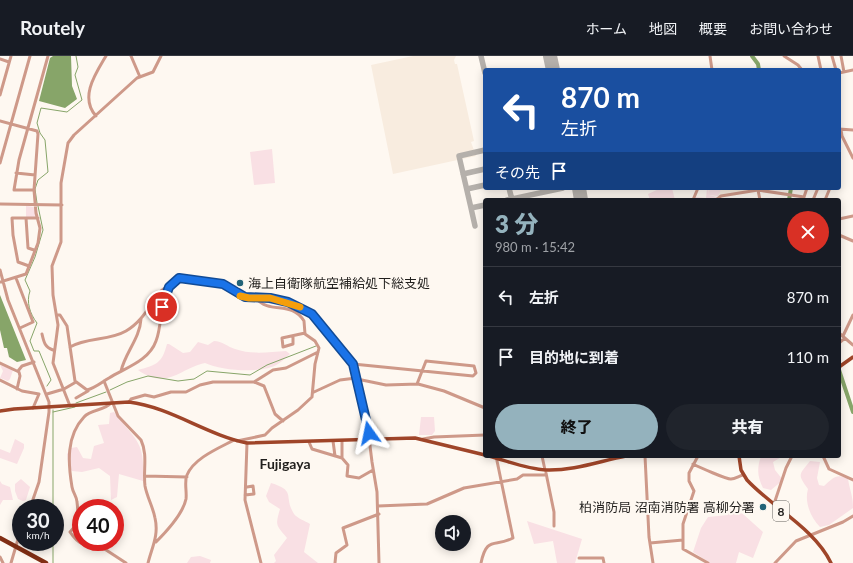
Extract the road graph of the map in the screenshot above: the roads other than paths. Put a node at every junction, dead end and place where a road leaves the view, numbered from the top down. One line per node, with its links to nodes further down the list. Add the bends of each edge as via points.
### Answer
1 (11, 56): 13 (street)
2 (30, 56): 25 (street)
3 (48, 56): 26 (street)
4 (106, 56): 23 (street, via 90,88 91,108)
5 (131, 56): 21 (street)
6 (161, 56): 21 (street, via 153,72)
7 (710, 56): 14 (street)
8 (784, 56): 15 (street)
9 (818, 56): 16 (street)
10 (832, 56): 17 (street)
11 (841, 56): 19 (street)
12 (0, 59): 13 (street)
13 (9, 62): 22 (street)
14 (712, 68)
15 (800, 68)
16 (821, 68)
17 (835, 68)
18 (853, 70): 19 (street)
19 (844, 72): 20 (street)
20 (841, 73)
21 (140, 77): 23 (street)
22 (0, 95)
23 (96, 116): 41 (street, via 68,143 60,187)
24 (0, 121): 25 (street)
25 (11, 124): 26 (street); 31 (street)
26 (28, 128): 32 (street); 33 (street, via 37,131 38,134)
27 (841, 129): 28 (street)
28 (853, 130)
29 (841, 139): 30 (street)
30 (853, 158)
31 (0, 163)
32 (16, 173): 33 (street); 34 (street, via 14,190)
33 (35, 175): 34 (street)
34 (34, 190): 40 (street)
35 (758, 190): 36 (street); 37 (street); 38 (street)
36 (720, 198)
37 (760, 198)
38 (800, 198)
39 (0, 204): 40 (street)
40 (37, 204): 41 (street); 44 (street)
41 (62, 205): 55 (street, via 60,245 52,266)
42 (853, 216): 45 (street)
43 (26, 218): 44 (street); 48 (street, via 28,248); 49 (street, via 12,218 13,235 18,262)
44 (38, 218): 48 (street, via 40,228 38,243)
45 (841, 219)
46 (841, 236): 47 (street)
47 (853, 242)
48 (34, 250): 49 (street)
49 (29, 266): 51 (street, via 24,276)
50 (0, 270): 52 (street)
51 (16, 278): 52 (street); 58 (street, via 33,322)
52 (1, 281): 58 (street)
53 (168, 288): 54 (street, via 177,278 193,279 223,284 240,296); 57 (street, via 161,291); 75 (street, via 153,347 140,360)
54 (256, 298): 59 (street, via 263,304 295,311 304,321); 72 (street, via 288,302 308,312 318,320)
55 (57, 315): 66 (street, via 65,321); 67 (street, via 58,328)
56 (853, 315): 63 (street)
57 (141, 319): 66 (street, via 126,332 80,342); 75 (street, via 136,340 124,361)
58 (20, 328): 70 (street)
59 (305, 332): 62 (street); 68 (street, via 315,341 319,348)
60 (42, 334): 67 (street, via 44,343)
61 (841, 335): 63 (street)
62 (293, 336): 62 (street, via 293,344 283,346 282,338)
63 (844, 337): 64 (street); 65 (street)
64 (841, 341)
65 (853, 345)
66 (70, 348): 80 (street)
67 (54, 350): 84 (street, via 55,369)
68 (318, 352): 81 (street, via 286,368 273,370); 86 (street)
69 (853, 357): 73 (main road)
70 (34, 362): 74 (street, via 22,366); 87 (street)
71 (0, 363): 74 (street)
72 (353, 364): 76 (street); 77 (street)
73 (841, 366)
74 (18, 371): 83 (street)
75 (122, 371): 79 (street)
76 (422, 371): 76 (street, via 473,376 476,374 474,366 426,361); 82 (street)
77 (356, 378): 82 (street, via 386,385); 86 (street, via 340,380); 99 (street)
78 (0, 380): 83 (street)
79 (104, 381): 85 (street); 90 (street)
80 (76, 382): 84 (street); 85 (street, via 84,389)
81 (254, 382): 89 (street, via 213,382 186,392 171,392 154,397 145,395); 96 (street, via 264,386 275,414)
82 (417, 384): 92 (street)
83 (18, 389): 94 (street, via 39,394)
84 (64, 389): 87 (street); 91 (street)
85 (90, 390): 88 (street)
86 (314, 392): 96 (street, via 298,410)
87 (47, 394): 93 (street)
88 (76, 398)
89 (129, 402): 90 (main road); 100 (main road, via 145,405)
90 (112, 403): 91 (main road); 121 (street, via 118,416 141,440 146,458); 152 (street, via 85,416 71,441 68,453 72,489 77,501 78,523 70,532 89,548 100,546)
91 (70, 406): 93 (main road)
92 (483, 406)
93 (49, 407): 94 (main road); 128 (street, via 39,482)
94 (33, 408): 95 (main road)
95 (0, 411)
96 (283, 421): 100 (street, via 265,435)
97 (483, 435): 98 (street)
98 (423, 439): 99 (main road); 105 (main road)
99 (369, 440): 102 (main road); 118 (street)
100 (235, 441): 104 (main road); 122 (street, via 214,450 195,464)
101 (332, 441): 102 (main road); 103 (main road); 106 (street)
102 (342, 441): 107 (street)
103 (309, 442): 104 (main road); 106 (street, via 312,449)
104 (247, 444): 126 (street)
105 (483, 454)
106 (335, 456): 107 (street)
107 (342, 458): 118 (street, via 348,465 347,476 352,478 359,478)
108 (496, 458): 125 (street)
109 (500, 458): 119 (main road)
110 (542, 458): 119 (street)
111 (617, 458): 119 (main road, via 566,469)
112 (645, 458): 139 (street)
113 (697, 458): 117 (street)
114 (739, 458): 123 (main road)
115 (791, 458): 129 (street)
116 (824, 458): 124 (street, via 828,469)
117 (693, 464): 123 (street, via 730,480); 136 (street, via 689,477 694,491 683,524)
118 (373, 470): 130 (street)
119 (545, 470): 120 (street)
120 (546, 475): 125 (street, via 523,476); 133 (street, via 554,512)
121 (145, 476): 122 (street); 138 (street, via 146,491 155,518)
122 (187, 476): 138 (street, via 184,507)
123 (743, 476): 129 (main road, 8)
124 (853, 480)
125 (502, 482): 130 (street, via 464,488 428,504); 157 (street, via 513,538 488,546)
126 (247, 487): 127 (street); 127 (street, via 253,486 254,494)
127 (245, 495): 154 (street)
128 (33, 499)
129 (774, 504): 134 (main road, 8)
130 (378, 506): 131 (street)
131 (378, 514): 155 (street, via 343,528 347,545 336,553); 156 (street)
132 (853, 516): 134 (street)
133 (554, 526)
134 (809, 534): 162 (street, via 792,544); 163 (main road, 8, via 820,545)
135 (0, 538): 140 (highway)
136 (683, 540): 139 (street); 161 (street, via 683,549)
137 (0, 541): 141 (highway)
138 (155, 543): 153 (street)
139 (650, 543): 160 (street)
140 (12, 544)
141 (12, 545)
142 (14, 551): 149 (street)
143 (22, 551): 150 (highway)
144 (24, 551): 151 (highway)
145 (0, 556): 148 (street)
146 (579, 558): 147 (street)
147 (587, 558): 158 (street); 159 (street, via 603,558)
148 (3, 563)
149 (11, 563)
150 (40, 563)
151 (46, 563)
152 (126, 563)
153 (148, 563)
154 (261, 563)
155 (335, 563)
156 (379, 563)
157 (481, 563)
158 (588, 563)
159 (604, 563)
160 (653, 563)
161 (708, 563)
162 (775, 563)
163 (831, 563)

